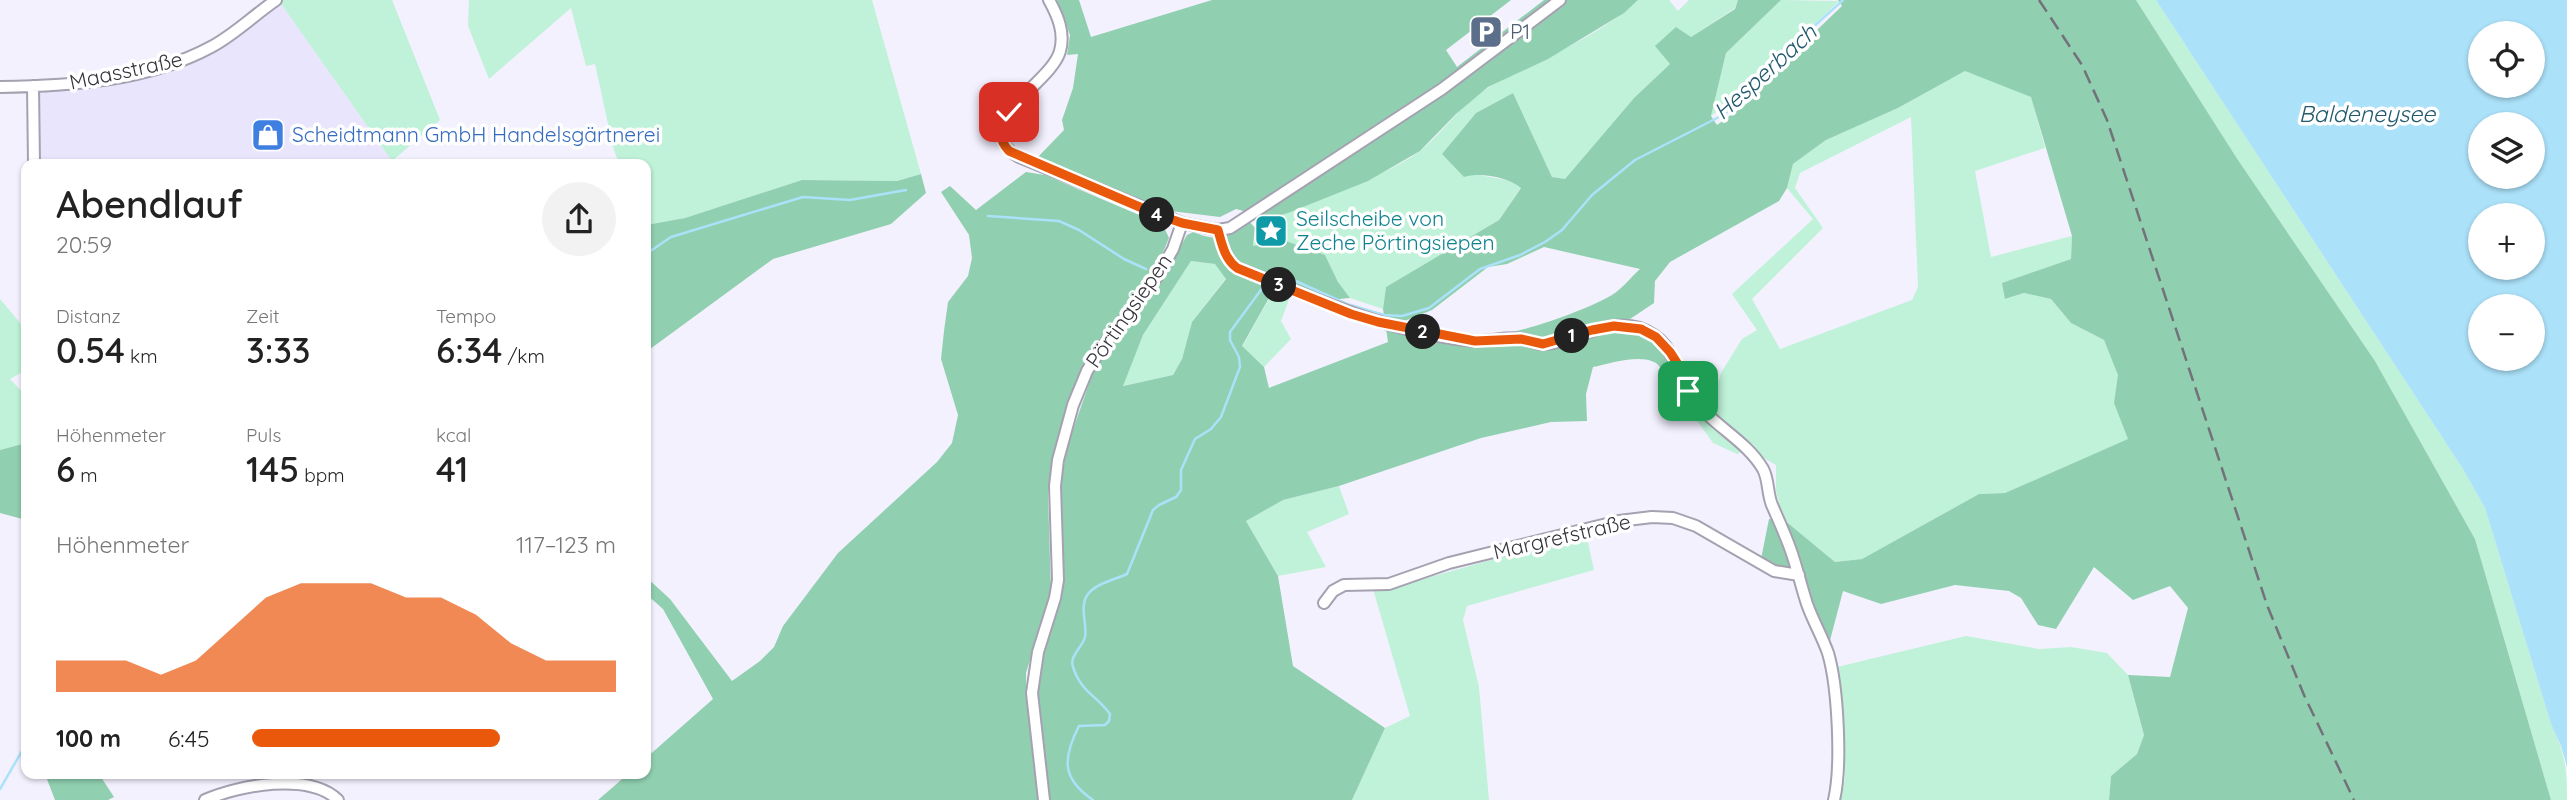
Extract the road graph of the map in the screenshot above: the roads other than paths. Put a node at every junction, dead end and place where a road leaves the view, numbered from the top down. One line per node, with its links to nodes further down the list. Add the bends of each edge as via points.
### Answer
1 (276, 0): 4 (street, Maasstraße, via 214,46 177,62 100,80)
2 (1049, 0): 7 (street, via 1059,20 1060,53 1009,112 1002,124 1001,141 1019,157)
3 (1560, 0): 8 (street, via 1443,89 1230,228)
4 (33, 86): 5 (street, Maasstraße); 6 (street)
5 (0, 87)
6 (34, 159)
7 (1182, 223): 8 (street); 13 (street, Pörtingsiepen, via 1157,276 1087,371 1058,460 1058,580 1032,694)
8 (1218, 230): 9 (street, via 1233,265 1378,322 1475,341 1521,339 1549,344 1614,326 1641,329 1656,337 1679,366 1688,391 1706,415 1762,468)
9 (1799, 575): 10 (street, Margrefstraße, via 1774,571 1696,526 1652,517 1449,563 1389,584 1344,585 1333,590); 14 (street, via 1828,654 1834,692 1839,767)
10 (1324, 603)
11 (205, 800): 12 (street, via 240,788 287,784 319,788)
12 (338, 800)
13 (1044, 800)
14 (1833, 800)

